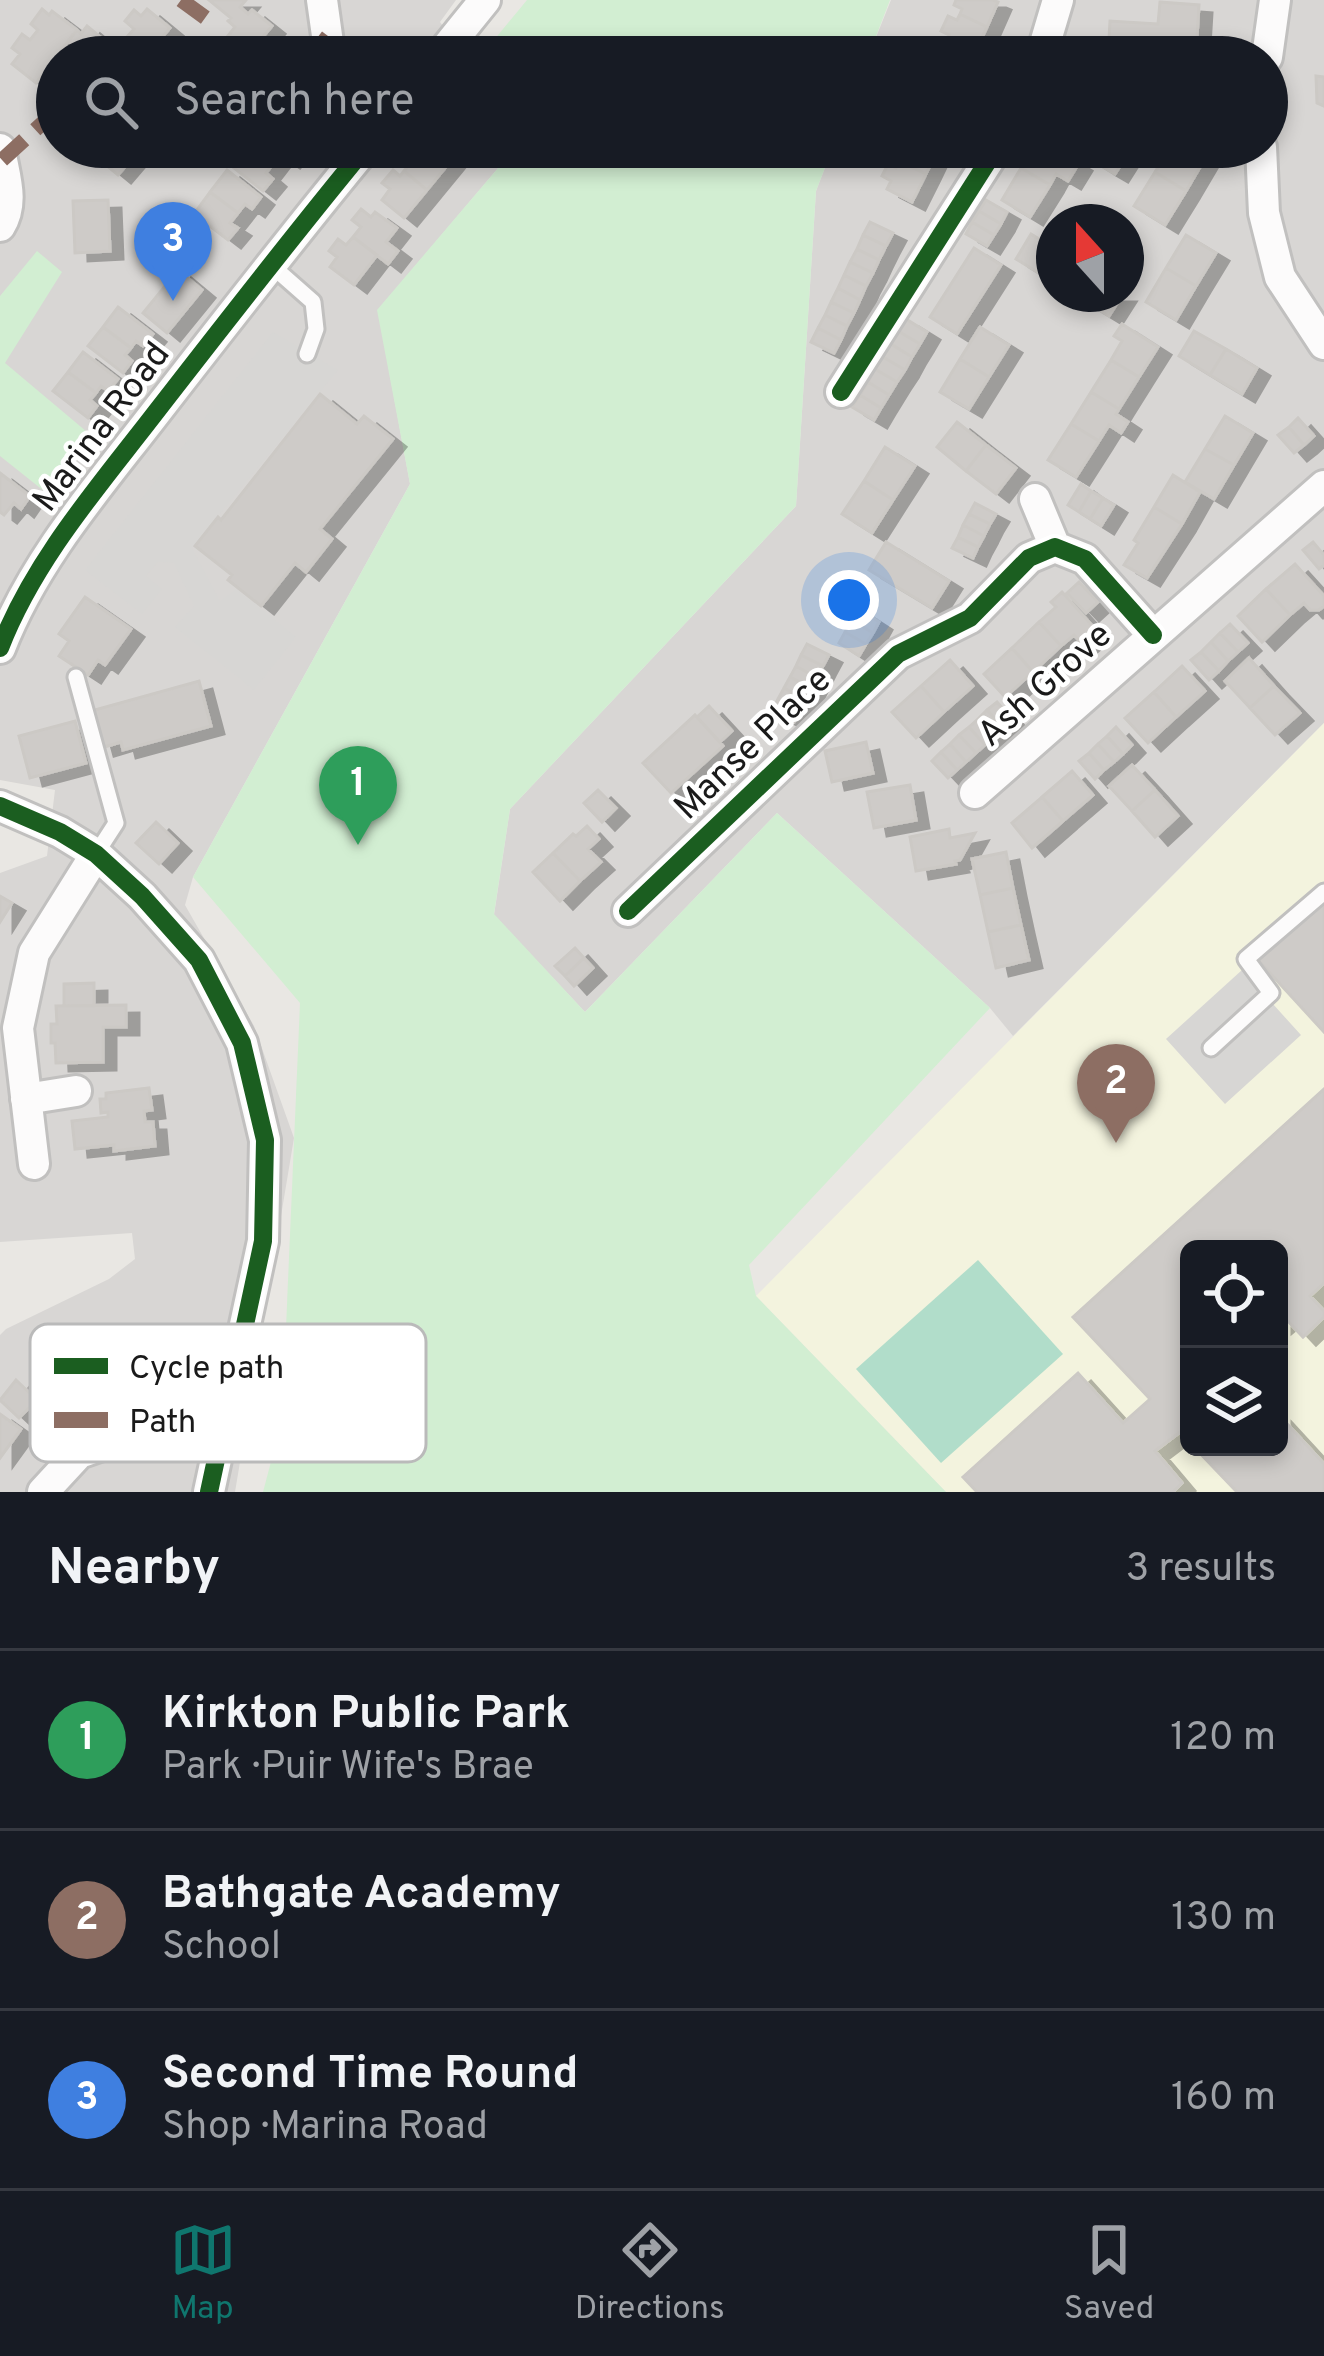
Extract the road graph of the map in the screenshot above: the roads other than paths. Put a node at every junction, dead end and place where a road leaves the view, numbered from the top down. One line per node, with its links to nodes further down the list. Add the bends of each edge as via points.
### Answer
1 (322, 0): 5 (street)
2 (485, 0): 6 (street)
3 (1058, 0): 7 (street)
4 (1275, 0): 8 (street)
5 (327, 36)
6 (456, 36)
7 (1047, 36)
8 (1270, 36)
9 (0, 149): 15 (street, via 8,193)
10 (339, 168): 14 (street)
11 (348, 168): 14 (street, Marina Road)
12 (984, 168): 19 (street)
13 (1262, 168): 17 (street, via 1280,277)
14 (340, 178): 16 (street, Marina Road)
15 (0, 226)
16 (271, 265): 18 (lane, via 313,302 316,329); 24 (street, Marina Road, via 88,499)
17 (1324, 344)
18 (307, 353)
19 (841, 392)
20 (1324, 486): 23 (street, Ash Grove)
21 (1036, 500): 22 (street)
22 (1055, 547): 23 (street, via 1085,559); 30 (street, Manse Place, via 1029,558 970,617 898,654)
23 (1153, 634): 26 (street, Ash Grove)
24 (0, 648)
25 (76, 677): 28 (lane, via 116,823)
26 (975, 793)
27 (0, 806): 28 (street)
28 (96, 854): 33 (street, via 34,952 18,1028); 35 (street, via 199,960 242,1043 266,1140 263,1240)
29 (1324, 892): 31 (lane, via 1246,959 1271,993)
30 (628, 911)
31 (1211, 1048)
32 (76, 1091): 33 (street)
33 (26, 1099): 34 (street)
34 (34, 1164)
35 (245, 1324)
36 (72, 1462): 38 (street)
37 (215, 1462): 39 (street)
38 (44, 1492)
39 (209, 1492)

